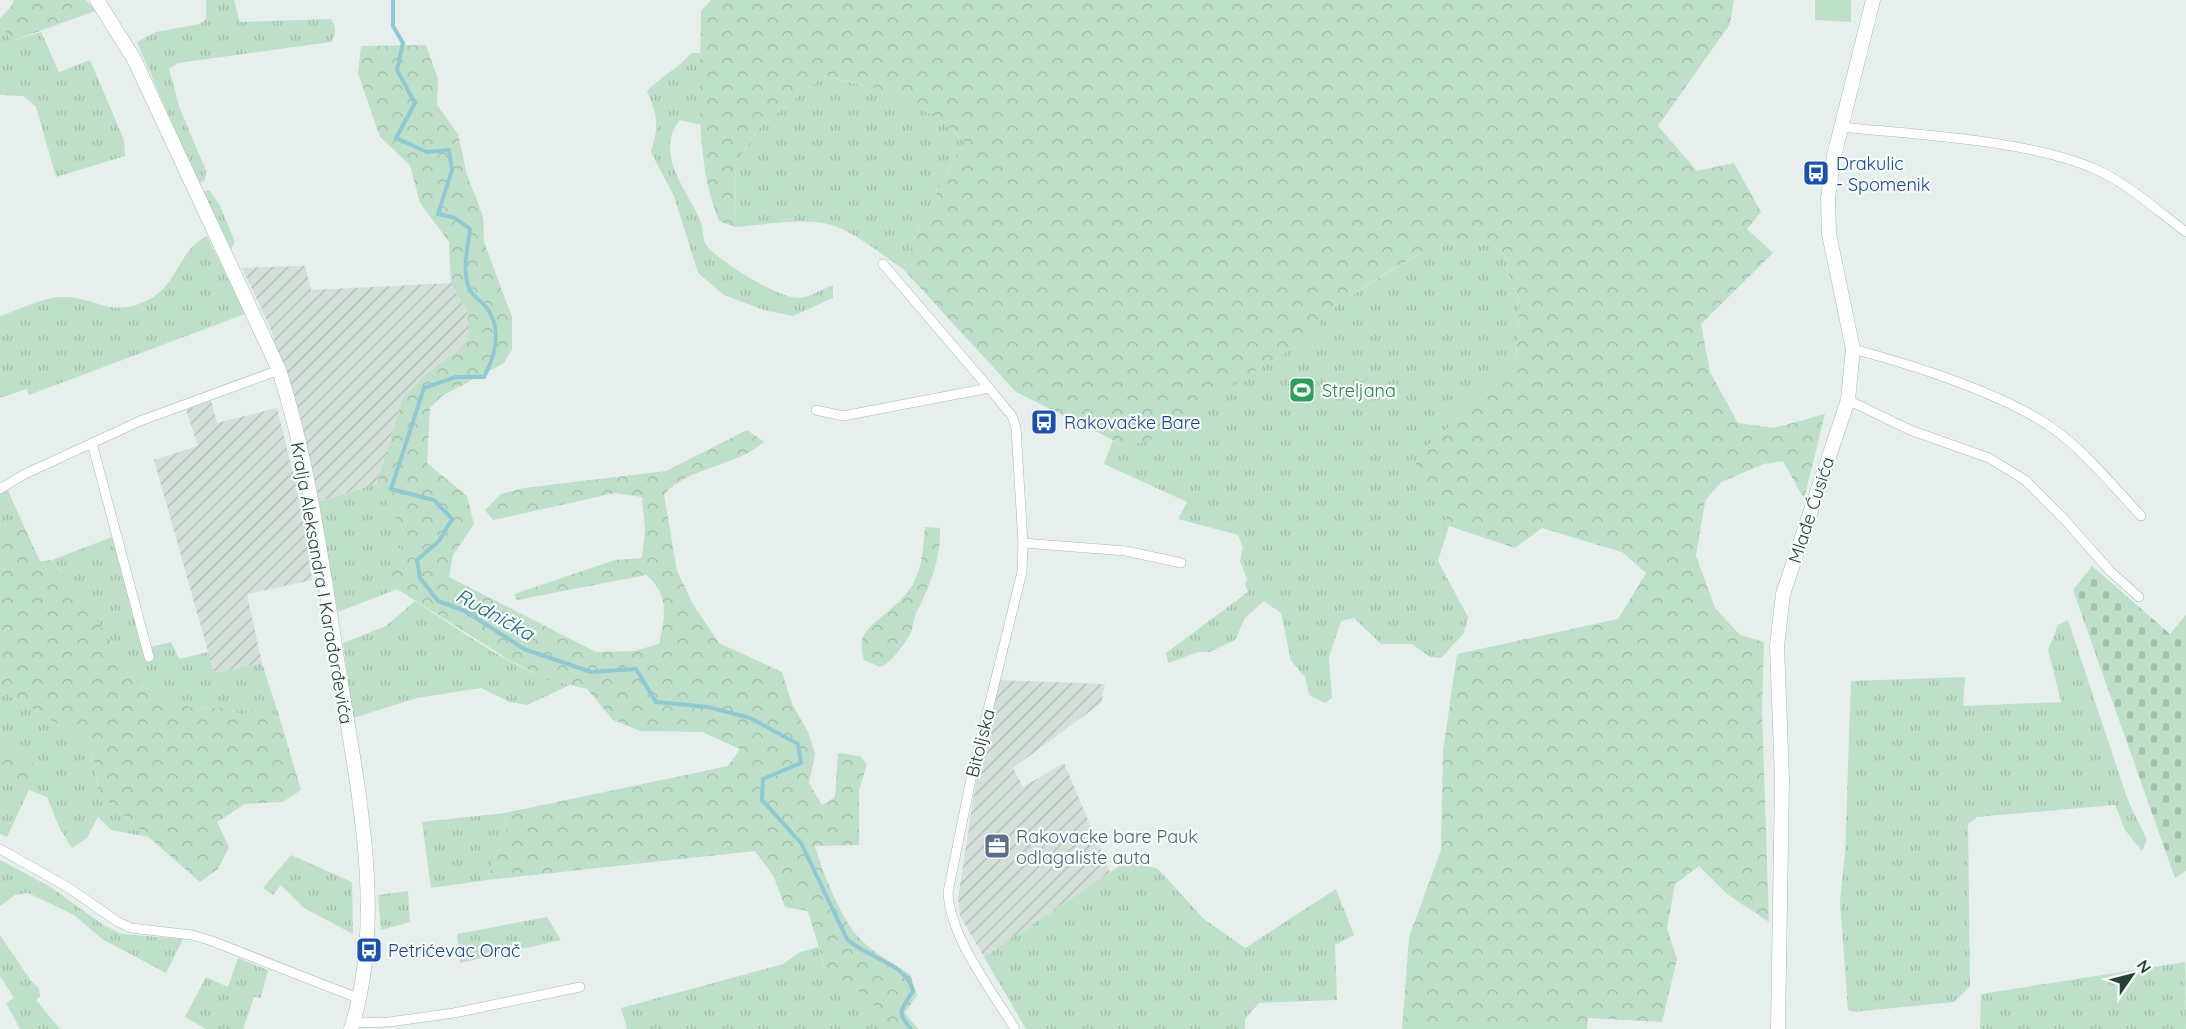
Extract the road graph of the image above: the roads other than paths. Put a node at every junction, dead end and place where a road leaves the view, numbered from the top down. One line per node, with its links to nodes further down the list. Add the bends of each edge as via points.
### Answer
1 (97, 0): 7 (street, Kralja Aleksandra I Karađorđevića, via 134,59)
2 (1873, 0): 3 (street, Mlađe Ćusića)
3 (1841, 127): 4 (street, via 1991,144 2060,157 2097,170); 6 (street, Mlađe Ćusića, via 1828,198 1829,234)
4 (2186, 232)
5 (882, 264): 8 (street, Bitoljska)
6 (1853, 349): 9 (street, Mlađe Ćusića); 13 (street, via 1953,381 2034,418 2063,436)
7 (279, 370): 11 (street, via 145,419); 20 (street, Kralja Aleksandra I Karađorđevića, via 310,493 354,769 367,876)
8 (989, 388): 10 (street, via 843,416); 14 (street, Bitoljska, via 1012,416 1018,441)
9 (1848, 400): 16 (street, via 1910,430 1989,458 2025,480); 23 (street, Mlađe Ćusića, via 1782,594 1777,646 1782,779)
10 (816, 410)
11 (92, 443): 12 (street); 17 (street)
12 (0, 489)
13 (2141, 516)
14 (1023, 543): 15 (street, via 1126,551); 22 (street, Bitoljska, via 1016,603 971,779 948,892 948,909 956,929)
15 (1181, 563)
16 (2139, 597)
17 (149, 657)
18 (0, 849): 20 (street, via 131,928 212,941)
19 (580, 987): 21 (street, via 454,1013)
20 (360, 999): 21 (street, Kralja Aleksandra I Karađorđevića)
21 (352, 1026)
22 (1015, 1029)
23 (1778, 1029)

